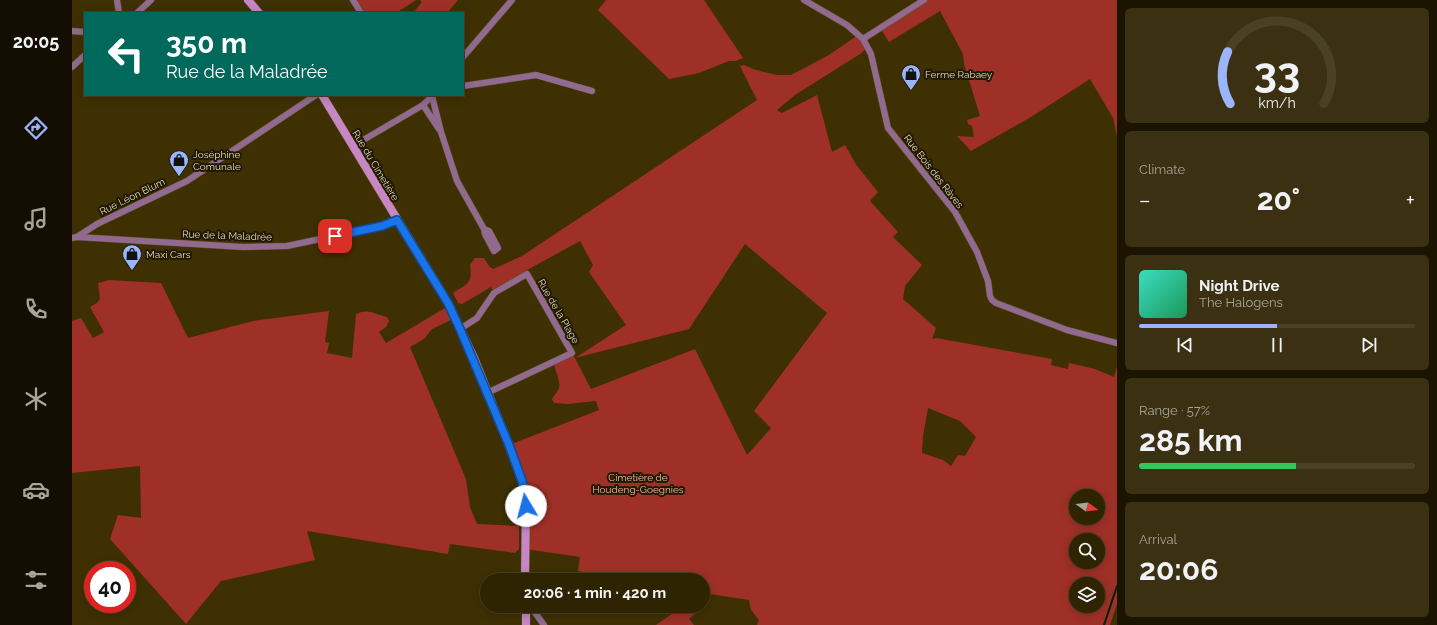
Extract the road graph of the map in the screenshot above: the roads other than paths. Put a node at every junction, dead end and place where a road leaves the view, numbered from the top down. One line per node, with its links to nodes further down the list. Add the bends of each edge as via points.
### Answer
1 (117, 0): 8 (street)
2 (151, 0): 9 (street)
3 (248, 0): 10 (street)
4 (353, 0): 11 (street)
5 (512, 0): 16 (street)
6 (804, 0): 14 (street, Rue Bois des Râves, via 847,25)
7 (924, 0): 14 (street)
8 (119, 12)
9 (138, 12)
10 (258, 12)
11 (360, 12)
12 (72, 31): 13 (street)
13 (84, 32)
14 (863, 39): 29 (street, Rue Bois des Râves, via 870,54 888,128 955,212 983,266 992,300 1067,330)
15 (84, 56): 17 (street)
16 (464, 56)
17 (72, 67)
18 (464, 86): 19 (street, via 536,75)
19 (592, 91)
20 (315, 96): 26 (street, Rue Léon Blum, via 188,181)
21 (323, 96): 24 (street, Rue du Cimetière)
22 (429, 99): 23 (street); 23 (street); 24 (street)
23 (441, 132): 27 (street, via 461,189)
24 (353, 146): 25 (street, Rue du Cimetière)
25 (397, 220): 26 (street, Rue de la Maladrée, via 382,226 273,247); 28 (street, Rue du Cimetière)
26 (75, 237)
27 (496, 250)
28 (460, 329): 30 (street, Rue du Cimetière); 30 (street, Rue de la Plage, via 477,318 494,293 527,274 572,353)
29 (1117, 343)
30 (487, 393): 31 (street, Rue du Cimetière, via 509,445 525,493)
31 (525, 573)
32 (535, 613): 33 (street)
33 (544, 625)

